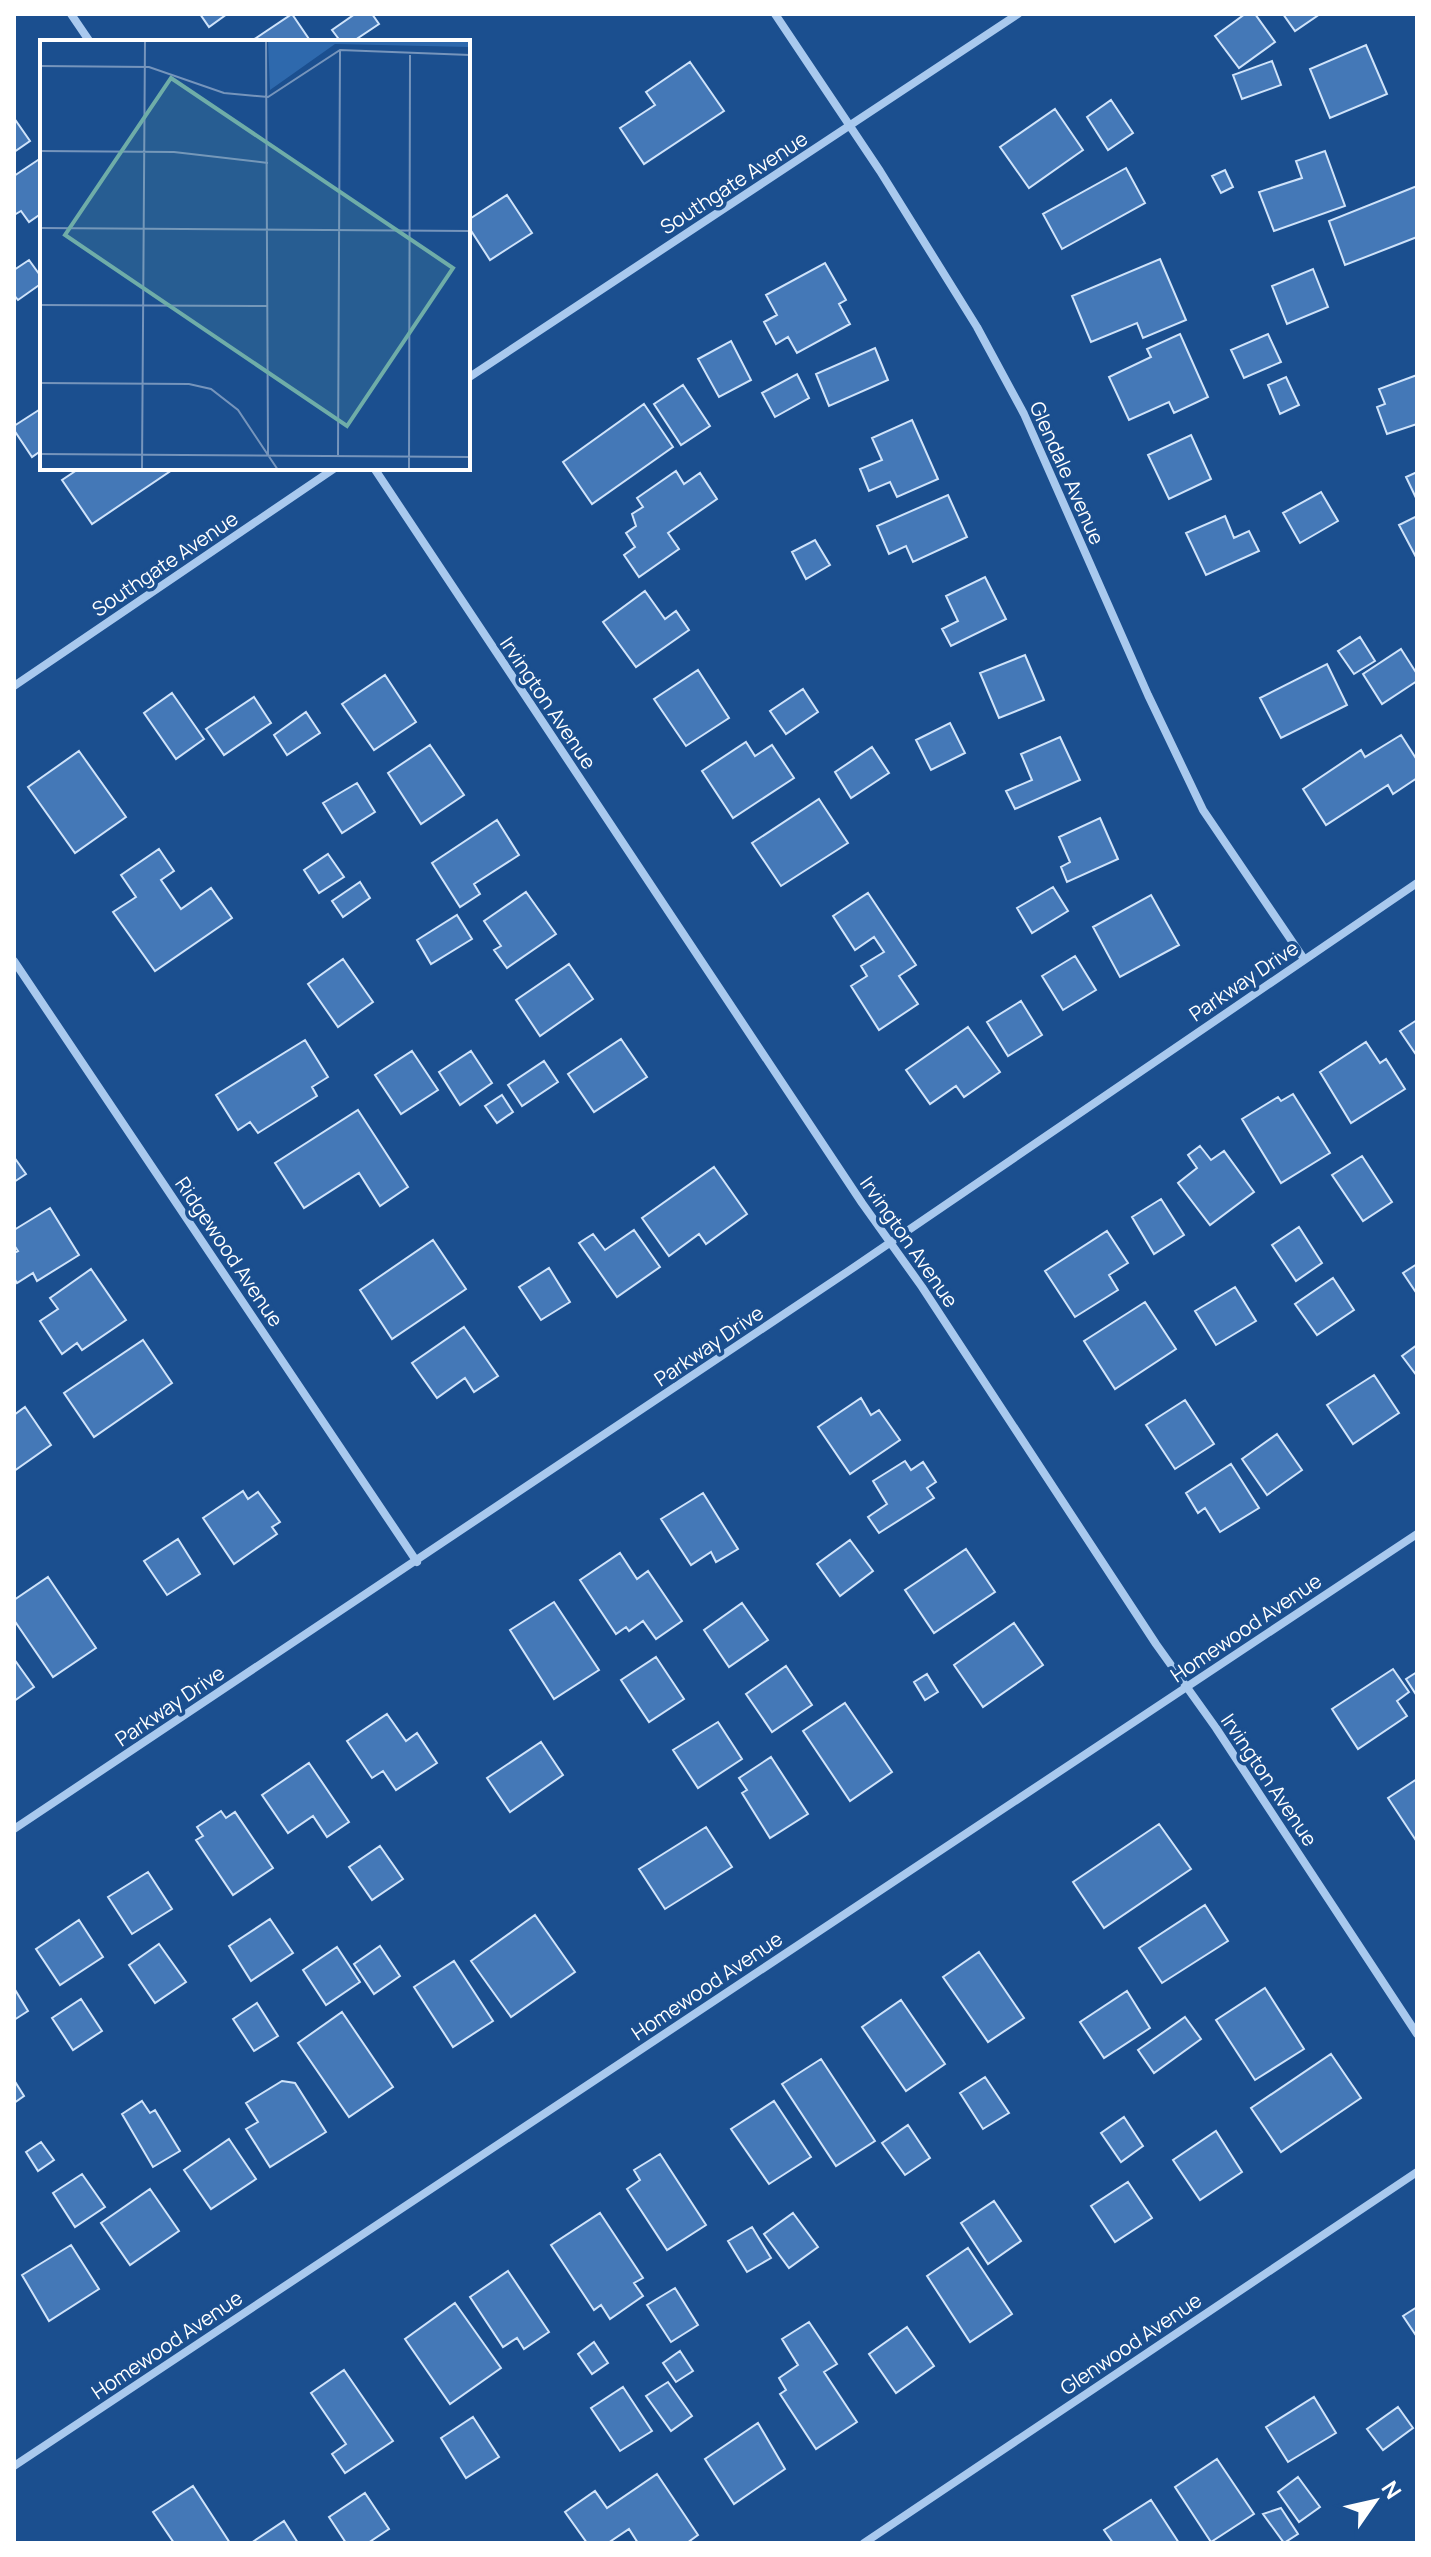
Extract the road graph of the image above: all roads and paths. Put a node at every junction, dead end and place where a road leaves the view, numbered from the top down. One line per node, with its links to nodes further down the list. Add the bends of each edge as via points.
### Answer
1 (71, 14): 4 (street)
2 (775, 14): 5 (street, Glendale Avenue)
3 (1018, 14): 5 (street, Southgate Avenue)
4 (89, 40)
5 (851, 126): 6 (street, Southgate Avenue); 11 (street, Glendale Avenue, via 977,327 1024,414 1203,810)
6 (470, 377)
7 (332, 470): 9 (street, Southgate Avenue)
8 (375, 470): 13 (street, Irvington Avenue)
9 (14, 686)
10 (1417, 883): 11 (street, Parkway Drive)
11 (1304, 959): 13 (street, Parkway Drive)
12 (14, 961): 15 (street, Ridgewood Avenue)
13 (890, 1243): 15 (street, Parkway Drive); 16 (street, Irvington Avenue)
14 (1417, 1534): 16 (street, Homewood Avenue)
15 (417, 1562): 17 (street, Parkway Drive)
16 (1186, 1688): 18 (street, Irvington Avenue); 20 (street, Homewood Avenue)
17 (14, 1829)
18 (1417, 2034)
19 (1417, 2172): 21 (street, Glenwood Avenue)
20 (14, 2466)
21 (864, 2543)

